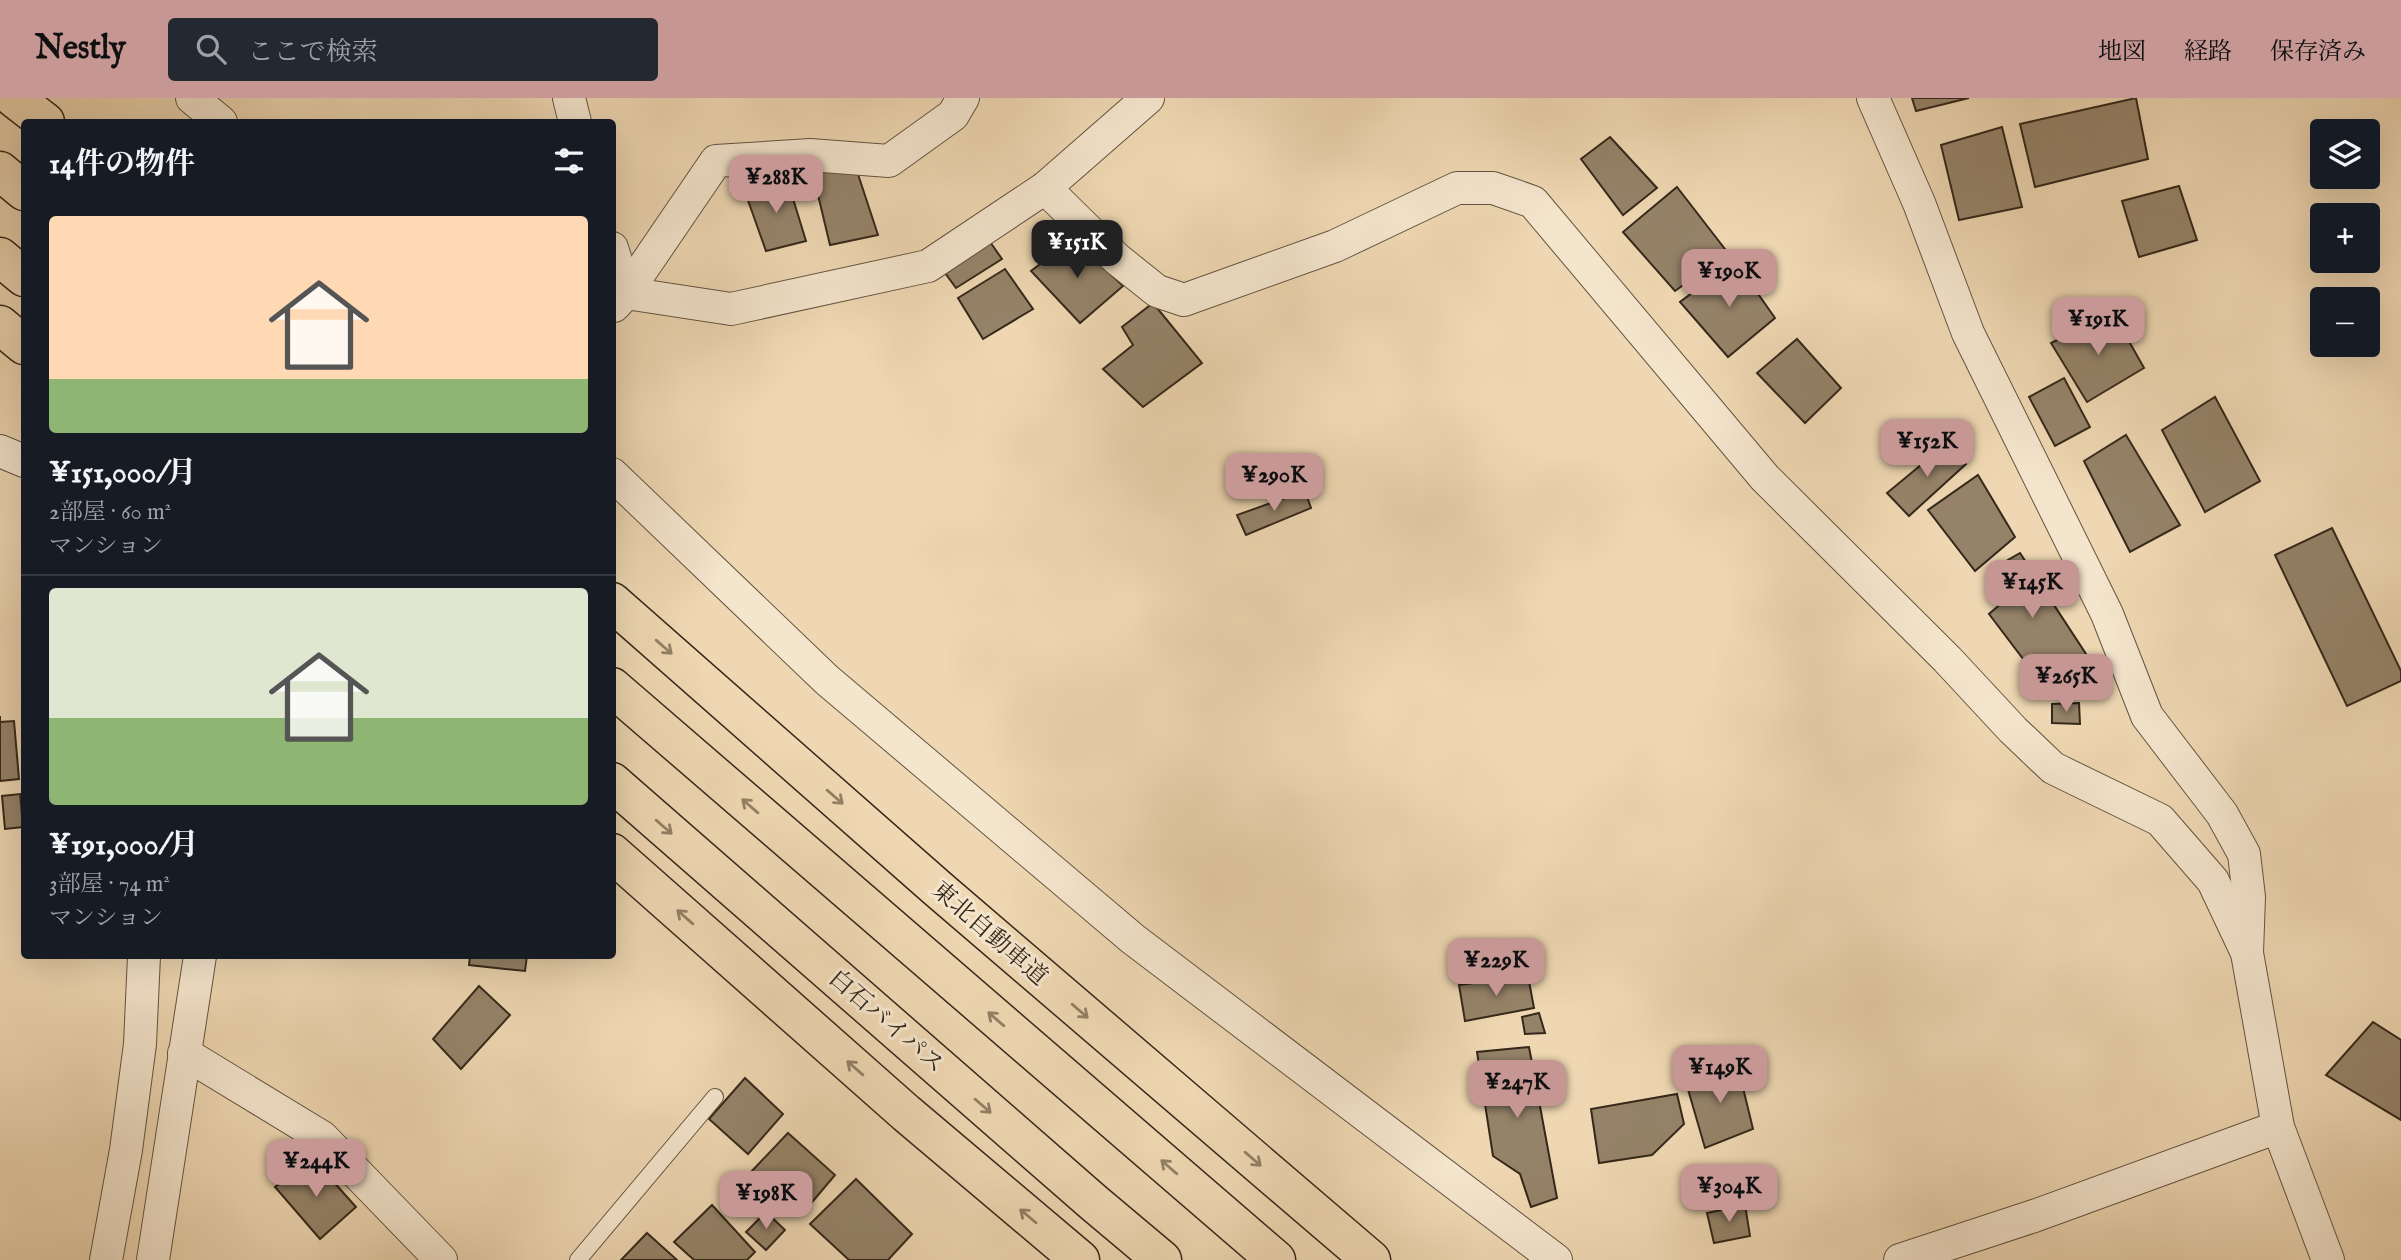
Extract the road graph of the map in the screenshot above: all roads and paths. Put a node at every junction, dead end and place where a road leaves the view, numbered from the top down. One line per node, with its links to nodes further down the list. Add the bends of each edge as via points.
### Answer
1 (15, 98): 7 (highway)
2 (192, 98): 8 (street)
3 (569, 98): 9 (street)
4 (963, 98): 16 (street, via 953,116 889,161 810,155 716,161)
5 (1148, 98): 12 (street)
6 (1873, 98): 26 (street, via 1920,202 1968,333 2107,614 2147,716 2222,814 2244,855 2249,897)
7 (41, 119)
8 (217, 119)
9 (574, 119)
10 (0, 171): 11 (highway)
11 (21, 188)
12 (1045, 188): 16 (street, via 928,266 731,309); 26 (street, via 1116,259 1157,291 1184,300 1335,246 1457,188 1493,188 1533,202 1765,478 2012,730 2053,768 2160,820 2213,881)
13 (0, 257): 14 (highway)
14 (21, 274)
15 (616, 278): 16 (street)
16 (619, 300)
17 (0, 325): 18 (highway)
18 (21, 342)
19 (0, 451): 20 (street)
20 (21, 460)
21 (616, 478): 40 (street, via 827,680 1133,939)
22 (616, 606): 39 (highway, 東北自動車道, one-way to 39)
23 (616, 690): 38 (highway, one-way to 23)
24 (616, 785): 37 (highway, 白石バイパス, one-way to 37)
25 (616, 857): 36 (highway, one-way to 25)
26 (2247, 953): 31 (street)
27 (145, 959): 32 (street, via 140,1044)
28 (200, 959): 29 (street)
29 (184, 1054): 33 (street); 34 (street, via 322,1137)
30 (715, 1097): 35 (lane)
31 (2278, 1127): 41 (street); 42 (street)
32 (106, 1260)
33 (153, 1260)
34 (441, 1260)
35 (578, 1260)
36 (1080, 1260)
37 (1162, 1260)
38 (1276, 1260)
39 (1371, 1260)
40 (1556, 1260)
41 (1900, 1260)
42 (2329, 1260)

